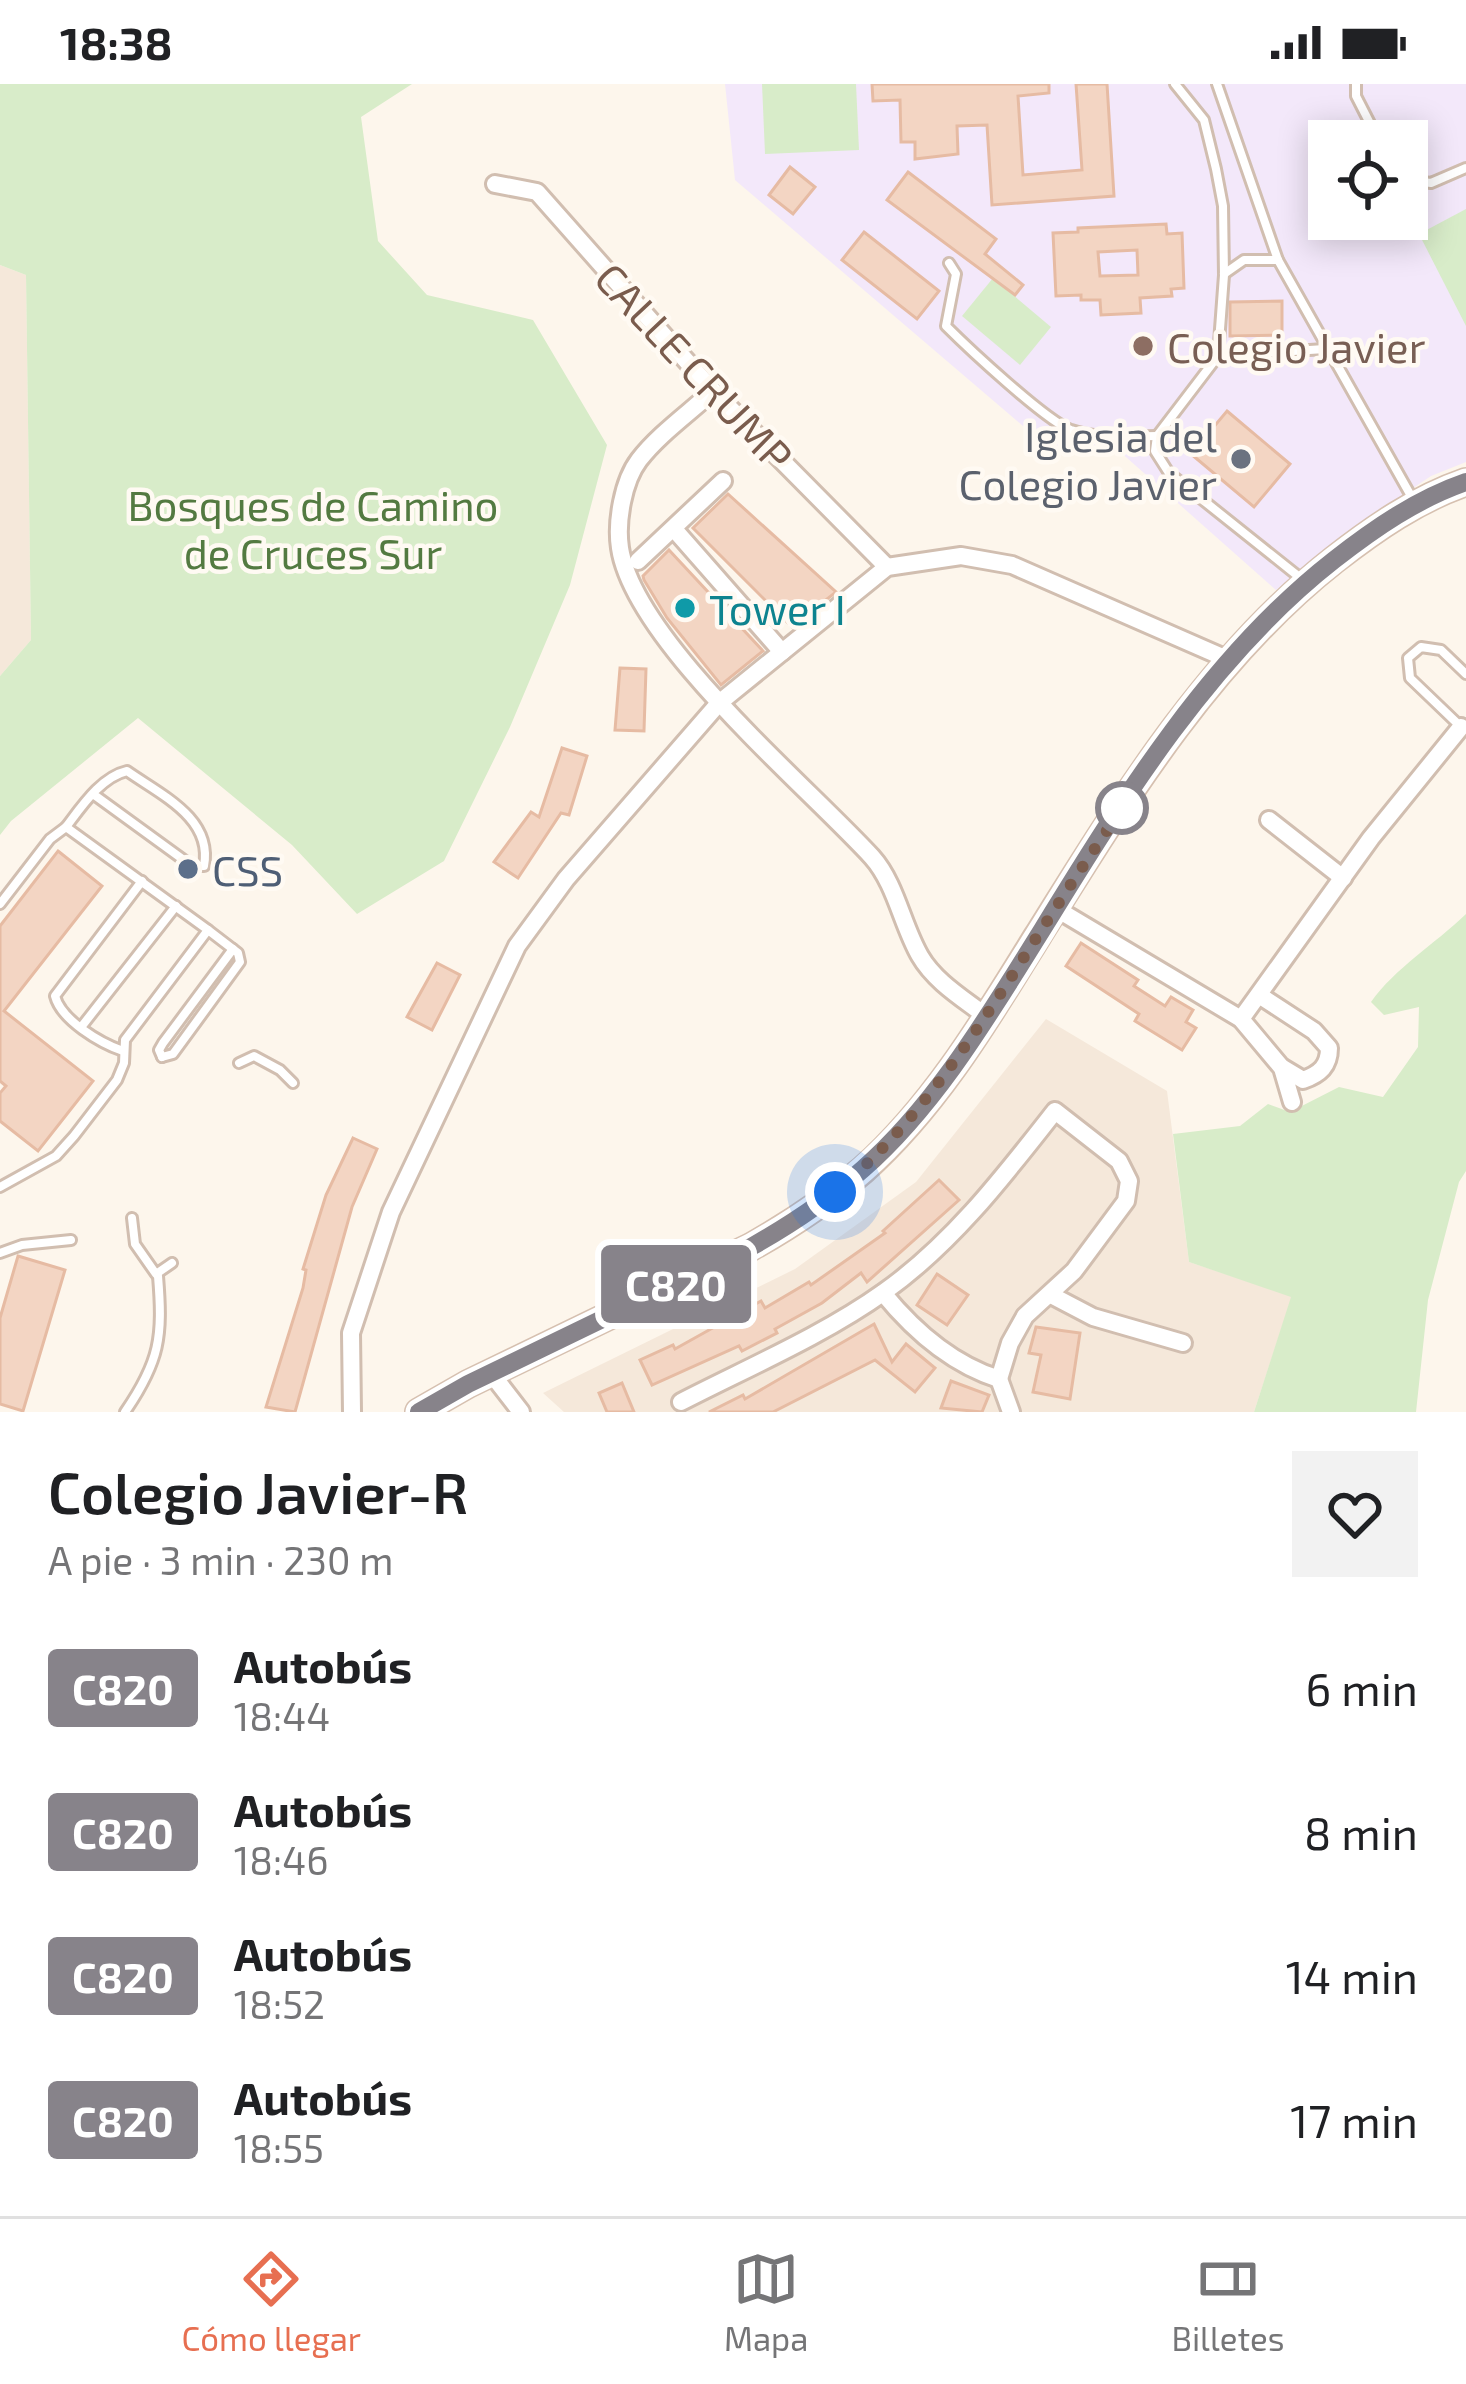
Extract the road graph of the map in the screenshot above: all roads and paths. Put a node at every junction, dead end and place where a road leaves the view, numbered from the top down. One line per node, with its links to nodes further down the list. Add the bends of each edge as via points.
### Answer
1 (1175, 84): 10 (lane, via 1204,120 1223,206)
2 (1217, 84): 8 (lane)
3 (1356, 84): 4 (lane)
4 (1368, 120)
5 (1466, 168): 6 (lane)
6 (1428, 183)
7 (495, 184): 13 (street, CALLE CRUMP, via 537,192)
8 (1278, 260): 10 (lane, via 1244,260); 11 (lane)
9 (949, 262): 14 (lane, via 956,274 946,326 985,362 1066,428)
10 (1224, 274): 12 (lane)
11 (1325, 350): 12 (lane); 17 (lane)
12 (1218, 356): 14 (lane)
13 (712, 391): 20 (street, CALLE CRUMP); 25 (street, via 637,461 620,512 620,548 662,631)
14 (1157, 436): 21 (lane, via 1155,452 1168,473)
15 (723, 482): 18 (street)
16 (1466, 482): 17 (street)
17 (1415, 504): 21 (street)
18 (674, 529): 19 (street); 22 (street)
19 (638, 561)
20 (887, 568): 22 (street); 23 (street, via 987,558)
21 (1306, 582): 23 (street)
22 (782, 652): 25 (street)
23 (1227, 658): 34 (street)
24 (1466, 674): 26 (lane, via 1441,650 1421,647 1408,658 1410,678)
25 (719, 703): 38 (street, via 879,865 921,957); 60 (street, via 517,946 392,1212 351,1333)
26 (1464, 725): 30 (street)
27 (93, 794): 27 (lane, via 127,771 200,828 204,866 192,866); 29 (lane)
28 (1269, 820): 30 (street)
29 (67, 827): 31 (lane); 32 (lane)
30 (1343, 878): 37 (street)
31 (142, 881): 33 (lane); 40 (lane, via 55,996)
32 (0, 904)
33 (176, 906): 35 (lane); 40 (lane)
34 (1055, 908): 38 (street); 39 (street)
35 (208, 930): 36 (lane); 41 (lane)
36 (233, 949): 36 (lane, via 237,969 173,1054 162,1057 163,1043)
37 (1259, 995): 39 (street); 43 (street, via 1329,1048 1318,1075 1303,1080)
38 (988, 1017): 55 (street, via 893,1139 819,1204 751,1247)
39 (1241, 1019): 43 (street)
40 (82, 1026): 41 (lane)
41 (123, 1051): 46 (lane, via 117,1080 56,1156)
42 (239, 1063): 44 (lane, via 254,1056)
43 (1282, 1068): 45 (street)
44 (292, 1083)
45 (1292, 1102)
46 (0, 1187)
47 (132, 1218): 51 (lane, via 135,1244)
48 (71, 1240): 49 (lane)
49 (0, 1253)
50 (172, 1263): 51 (lane)
51 (158, 1276): 59 (lane, via 157,1356)
52 (883, 1293): 53 (street, via 954,1230 1055,1111 1119,1161 1129,1181 1126,1201); 56 (street, via 953,1360); 57 (street)
53 (1051, 1294): 54 (street, via 1093,1317); 56 (street, via 1025,1316)
54 (1183, 1343)
55 (491, 1373): 61 (street); 62 (street)
56 (999, 1379): 58 (street)
57 (681, 1402)
58 (1014, 1411)
59 (125, 1412)
60 (352, 1412)
61 (419, 1412)
62 (521, 1412)

